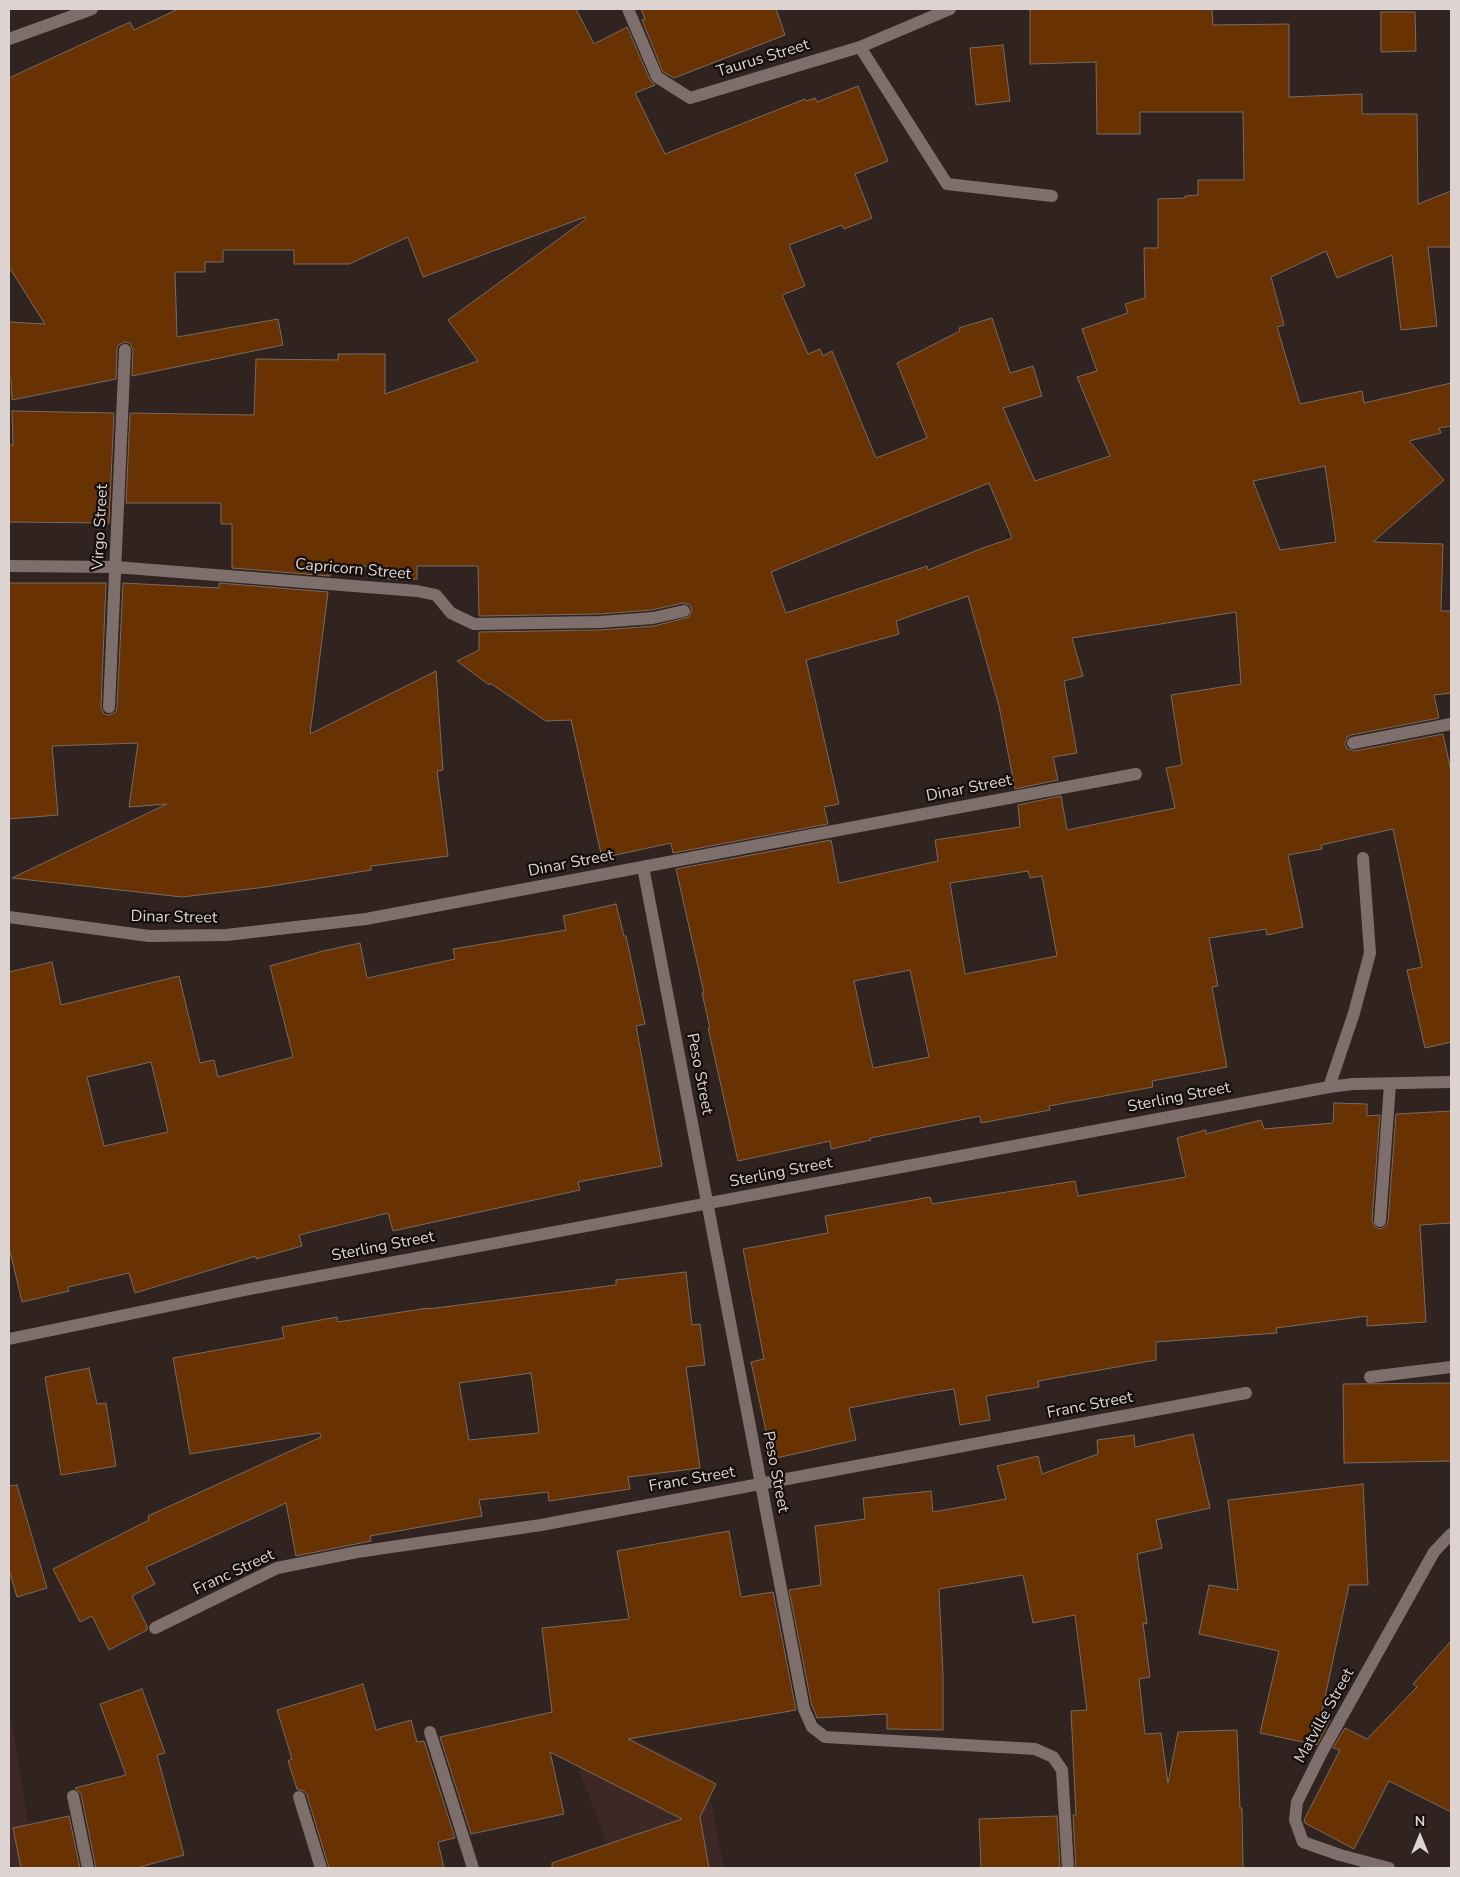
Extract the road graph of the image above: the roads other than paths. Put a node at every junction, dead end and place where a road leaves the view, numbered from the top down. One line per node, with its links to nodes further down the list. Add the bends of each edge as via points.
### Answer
1 (92, 9): 4 (street)
2 (628, 9): 5 (street, Taurus Street, via 657,77 690,98)
3 (950, 9): 5 (street, Taurus Street)
4 (9, 39)
5 (860, 47): 6 (street, via 947,184)
6 (1052, 196)
7 (125, 350): 9 (street, Virgo Street)
8 (9, 566): 9 (street, Capricorn Street)
9 (115, 567): 10 (street, Capricorn Street, via 417,591 436,595 451,613 474,624 600,622 653,618); 11 (street, Virgo Street)
10 (684, 611)
11 (109, 706)
12 (1451, 724): 13 (street)
13 (1353, 742)
14 (1136, 774): 16 (street, Dinar Street)
15 (1363, 858): 20 (street, via 1370,953)
16 (643, 867): 17 (street, Dinar Street, via 366,919 226,935 149,936); 21 (street, Peso Street)
17 (9, 917)
18 (1451, 1082): 19 (street)
19 (1390, 1084): 20 (street, Sterling Street); 22 (street)
20 (1329, 1087): 21 (street, Sterling Street)
21 (707, 1203): 23 (street, Sterling Street, via 250,1289); 27 (street, Peso Street)
22 (1380, 1221)
23 (9, 1339)
24 (1451, 1367): 25 (street)
25 (1370, 1377)
26 (1246, 1393): 27 (street, Franc Street)
27 (760, 1484): 29 (street, Franc Street, via 277,1568); 36 (street, Peso Street, via 804,1709 812,1727 825,1737 1035,1749 1053,1757 1062,1770)
28 (1451, 1534): 37 (street, Matville Street, via 1434,1552 1297,1802 1295,1820 1304,1842 1340,1856)
29 (155, 1628)
30 (430, 1732): 35 (street)
31 (73, 1796): 33 (street)
32 (299, 1797): 34 (street)
33 (88, 1868)
34 (322, 1868)
35 (472, 1868)
36 (1068, 1868)
37 (1389, 1868)

